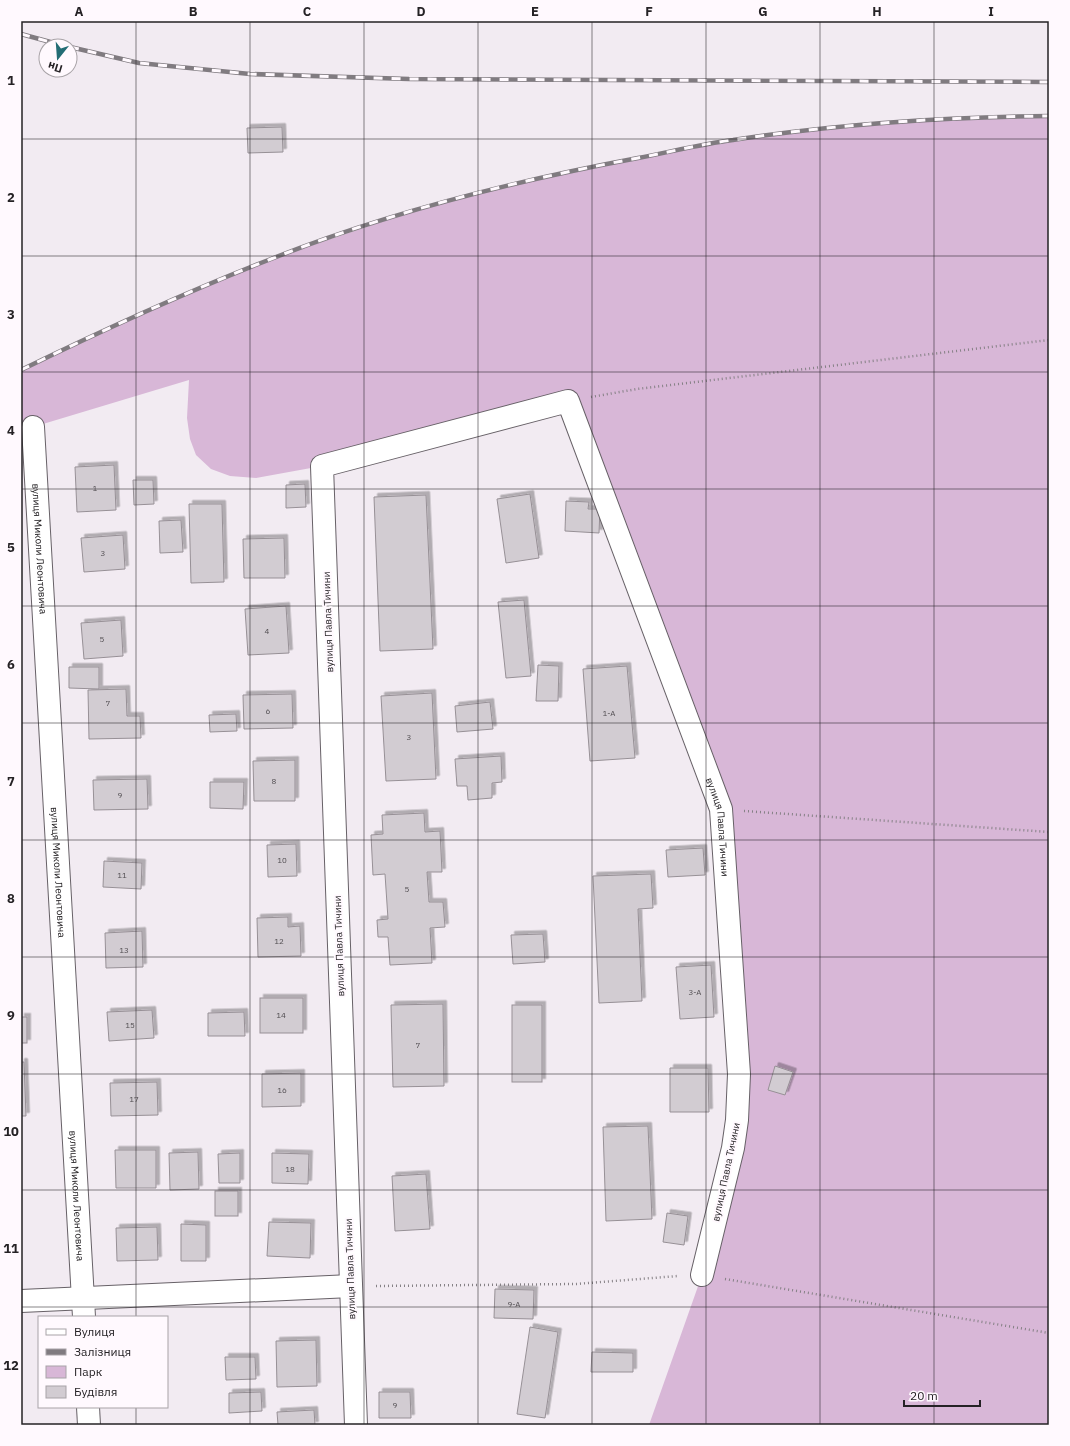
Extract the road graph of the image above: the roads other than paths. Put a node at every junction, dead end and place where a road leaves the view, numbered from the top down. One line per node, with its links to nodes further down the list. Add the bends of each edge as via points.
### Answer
1 (33, 427): 5 (street, вулиця Миколи Леонтовича)
2 (702, 1275): 3 (street, вулиця Павла Тичини, via 733,1148 739,1098 722,809 568,400 322,466)
3 (351, 1286): 5 (street); 8 (street, вулиця Павла Тичини)
4 (21, 1301): 5 (street)
5 (83, 1308)
6 (88, 1408): 7 (street)
7 (89, 1425)
8 (356, 1425)

